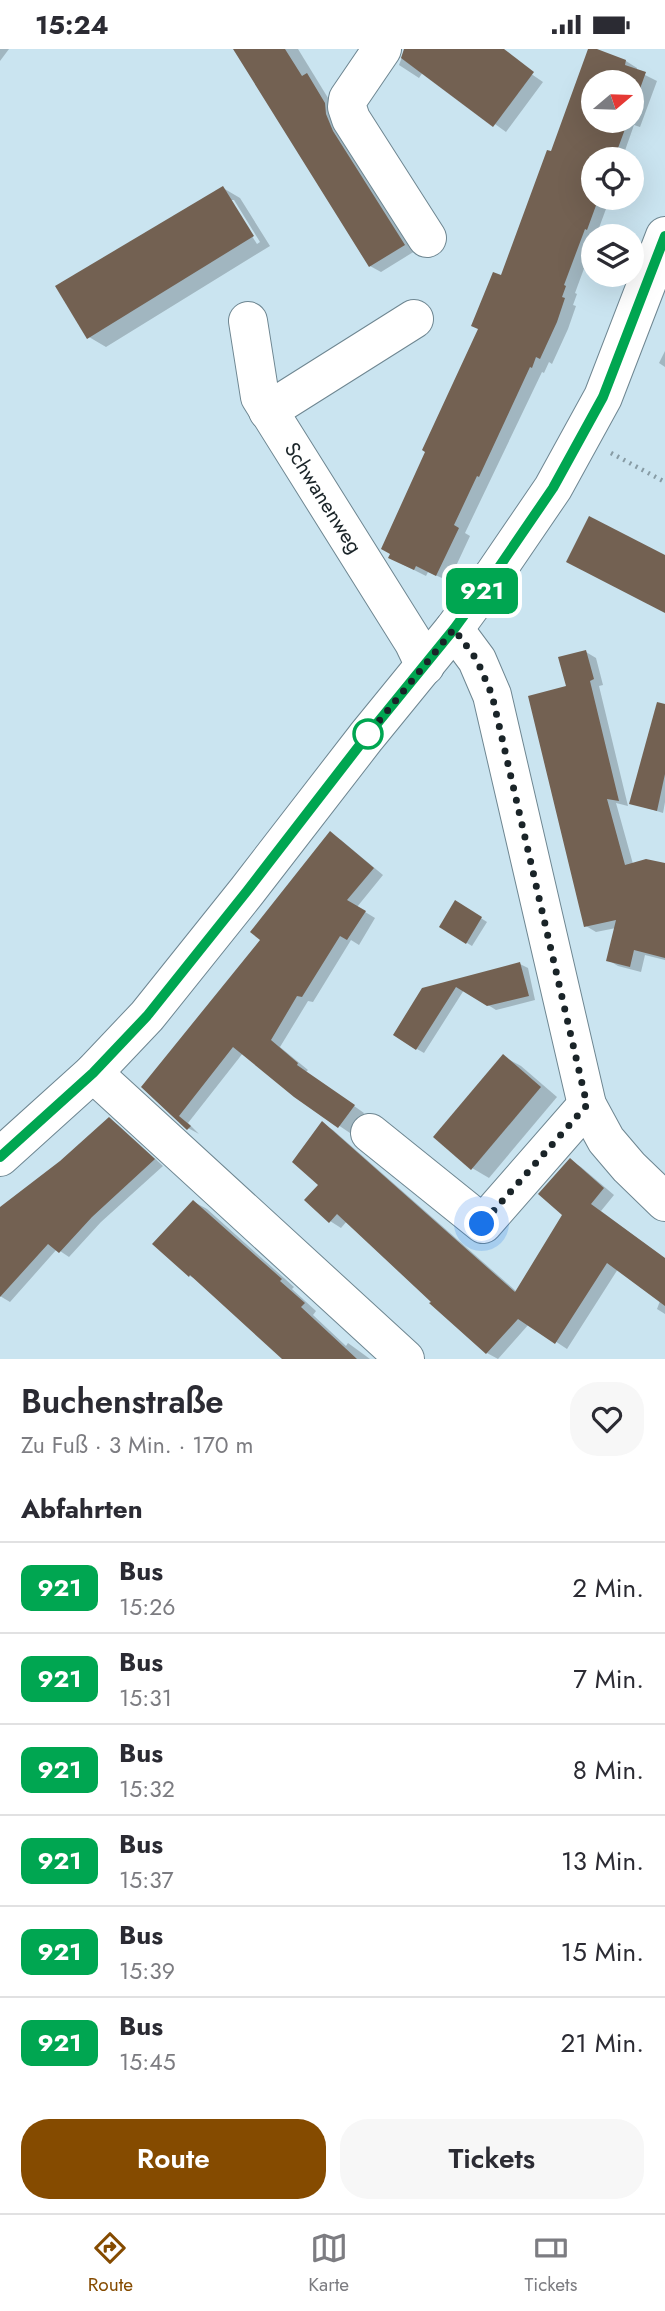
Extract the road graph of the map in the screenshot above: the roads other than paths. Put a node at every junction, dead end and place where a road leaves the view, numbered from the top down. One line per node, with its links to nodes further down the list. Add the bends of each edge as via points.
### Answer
1 (382, 49): 2 (street, via 346,107)
2 (427, 237)
3 (665, 238): 7 (street, via 603,397 553,488)
4 (414, 319): 6 (street)
5 (248, 321): 6 (street, Schwanenweg, via 260,397)
6 (268, 411): 8 (street, Schwanenweg)
7 (454, 629): 8 (street); 10 (street, via 477,660 492,695)
8 (425, 666): 9 (street, via 147,1016)
9 (93, 1073): 12 (street); 14 (street)
10 (587, 1105): 11 (street, via 482,1224); 13 (street, via 607,1140)
11 (370, 1132)
12 (0, 1157)
13 (665, 1202)
14 (405, 1359)

